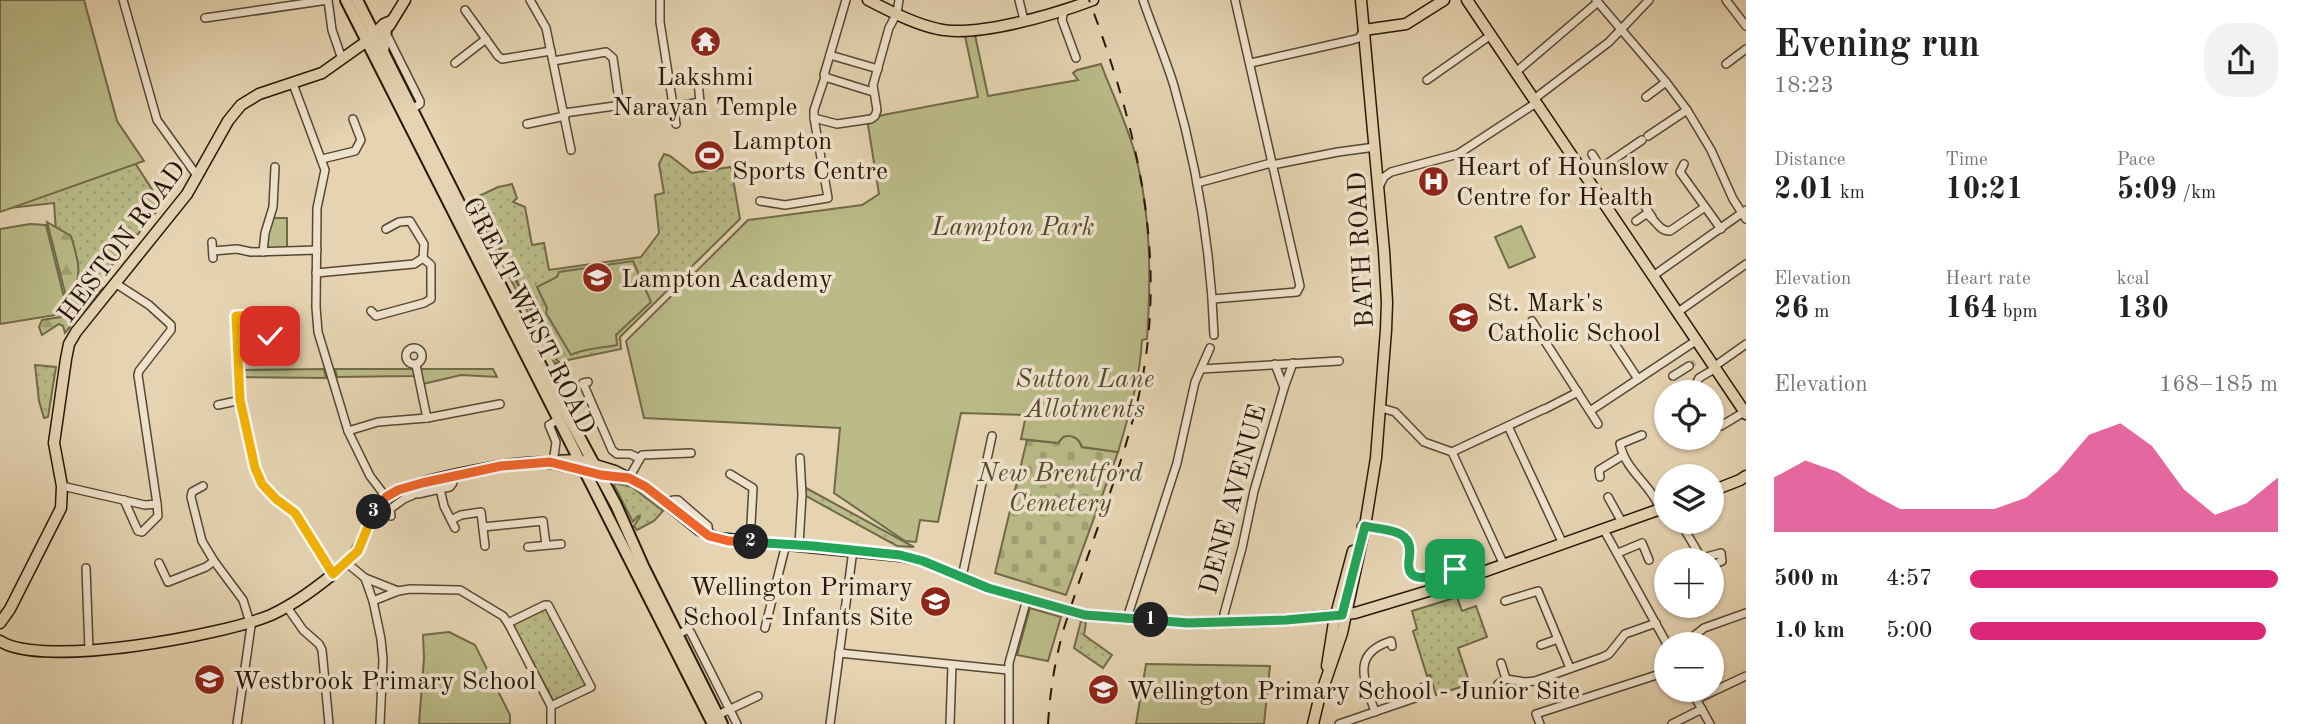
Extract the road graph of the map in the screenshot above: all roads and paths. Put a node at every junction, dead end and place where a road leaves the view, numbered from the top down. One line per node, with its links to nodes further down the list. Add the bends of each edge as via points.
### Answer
1 (123, 0): 74 (street, via 157,120)
2 (328, 0): 24 (street); 40 (street)
3 (346, 0): 31 (highway, GREAT WEST ROAD)
4 (358, 0): 31 (highway, GREAT WEST ROAD)
5 (405, 0): 27 (main road)
6 (530, 0): 35 (street, via 546,28)
7 (660, 0): 50 (street)
8 (846, 0): 38 (street)
9 (867, 0): 23 (main road)
10 (899, 0): 23 (street)
11 (1019, 0): 25 (street)
12 (1093, 0): 22 (main road)
13 (1143, 0): 75 (street, via 1174,86)
14 (1235, 0): 42 (street)
15 (1361, 0): 29 (main road, BATH ROAD)
16 (1444, 0): 29 (main road, via 1406,24)
17 (1466, 0): 30 (main road)
18 (1649, 0): 28 (street)
19 (1726, 0): 26 (street)
20 (1597, 1): 28 (street); 46 (street)
21 (465, 10): 32 (street)
22 (1064, 10): 25 (main road); 39 (street, via 1069,51)
23 (897, 13): 25 (main road, via 950,31); 45 (street)
24 (205, 19)
25 (1024, 20)
26 (1746, 26)
27 (388, 28): 31 (main road, HESTON ROAD); 36 (highway); 57 (street, GREAT WEST ROAD, via 420,101)
28 (1620, 29): 49 (street); 54 (street)
29 (1364, 30): 42 (street, via 1359,38); 65 (main road, BATH ROAD)
30 (1491, 35): 46 (main road); 48 (street)
31 (371, 38): 36 (highway, GREAT WEST ROAD); 40 (main road, HESTON ROAD); 124 (highway, GREAT WEST ROAD, via 434,178)
32 (486, 39): 35 (street, via 502,59); 43 (street)
33 (616, 47): 37 (street)
34 (1746, 49): 44 (street)
35 (551, 51): 41 (street)
36 (383, 52): 57 (highway, GREAT WEST ROAD)
37 (609, 55): 41 (street); 55 (street)
38 (830, 55): 45 (street); 47 (street)
39 (1076, 58)
40 (342, 59): 51 (main road, HESTON ROAD)
41 (553, 61): 60 (street)
42 (1251, 63): 70 (street)
43 (455, 64)
44 (1726, 64)
45 (878, 69): 52 (street)
46 (1516, 72): 54 (main road)
47 (825, 77): 52 (street); 61 (street)
48 (1427, 80)
49 (1667, 82): 53 (street); 59 (street)
50 (670, 83): 56 (street); 56 (street, via 698,82 700,102)
51 (293, 84): 68 (street); 74 (main road, HESTON ROAD, via 240,105)
52 (873, 92): 61 (street, via 877,110 870,119 837,124)
53 (1646, 97)
54 (1535, 101): 73 (street, via 1458,154); 91 (main road)
55 (617, 103): 58 (street); 60 (street)
56 (674, 107): 64 (street)
57 (415, 108): 137 (highway, GREAT WEST ROAD)
58 (625, 109)
59 (1687, 110): 67 (street, via 1601,168); 80 (street, via 1732,199)
60 (565, 115): 63 (street); 66 (street)
61 (814, 118): 77 (street, via 828,198 785,205)
62 (353, 119): 68 (street, via 361,140 355,151)
63 (527, 124)
64 (676, 124)
65 (1375, 147): 69 (main road, BATH ROAD); 70 (street)
66 (571, 150)
67 (1592, 154)
68 (322, 159): 86 (street, via 325,173 317,208)
69 (1377, 162): 73 (street); 76 (main road, BATH ROAD)
70 (1272, 164): 75 (street); 93 (street, via 1300,290)
71 (1684, 164): 79 (street, via 1680,172)
72 (275, 167): 87 (street, via 273,207)
73 (1391, 172): 76 (street)
74 (198, 178): 92 (main road, HESTON ROAD)
75 (1197, 183): 93 (street)
76 (1379, 188): 120 (main road, BATH ROAD, via 1387,302)
77 (760, 201)
78 (1642, 202): 81 (street)
79 (1705, 207): 81 (street, via 1670,231 1660,228); 84 (street)
80 (1745, 214): 84 (street)
81 (1653, 217): 82 (street, via 1646,214)
82 (1636, 221)
83 (386, 229): 88 (street, via 410,221 424,244)
84 (1721, 229): 91 (street)
85 (213, 250): 87 (street)
86 (317, 250): 87 (street); 90 (street)
87 (263, 252)
88 (423, 258): 90 (street, via 414,264); 94 (street, via 431,265 430,299 376,316)
89 (1743, 266): 95 (street)
90 (316, 273): 128 (street, via 318,332)
91 (1653, 276): 95 (main road)
92 (115, 283): 143 (main road, HESTON ROAD, via 76,332 66,354 54,443); 152 (street, via 171,325 138,375)
93 (1213, 299): 97 (street)
94 (371, 312)
95 (1678, 312): 99 (main road)
96 (1532, 321): 115 (street)
97 (1214, 335)
98 (270, 336): 116 (street, via 270,320 263,315 236,316)
99 (1697, 340): 108 (main road, via 1703,357); 111 (street)
100 (1613, 341): 111 (street)
101 (1746, 344): 108 (street)
102 (1210, 348): 109 (street)
103 (1339, 361): 104 (street)
104 (1293, 363): 105 (street); 114 (street, DENE AVENUE)
105 (1275, 364): 109 (street); 114 (street, DENE AVENUE)
106 (416, 365): 123 (street)
107 (1689, 366): 110 (street)
108 (1715, 367): 112 (street); 117 (main road)
109 (1201, 369): 187 (street)
110 (1673, 376)
111 (1637, 379): 121 (street)
112 (1698, 380)
113 (588, 382): 134 (street, via 583,383 589,401 612,450)
114 (1284, 388): 190 (street, DENE AVENUE)
115 (1578, 393): 121 (street); 127 (street)
116 (240, 400): 119 (street); 178 (street, via 262,484 295,513)
117 (1742, 400): 122 (main road)
118 (500, 404): 123 (street)
119 (218, 405)
120 (1381, 408): 131 (street, via 1395,412 1424,442); 157 (main road, BATH ROAD)
121 (1590, 411): 125 (street)
122 (1745, 413): 126 (street)
123 (427, 418): 128 (street, via 378,422)
124 (559, 419): 136 (street, via 549,425 556,442); 137 (highway, GREAT WEST ROAD)
125 (1598, 424)
126 (1724, 424)
127 (1508, 426): 131 (street); 164 (street)
128 (348, 431): 149 (street)
129 (1642, 435): 133 (street, via 1620,444)
130 (992, 436): 179 (street)
131 (1451, 452): 176 (street)
132 (691, 453): 134 (street)
133 (1622, 456): 141 (street, via 1599,470); 148 (street)
134 (639, 458): 140 (street)
135 (800, 458): 166 (street)
136 (552, 462): 137 (main road); 139 (main road)
137 (591, 469): 140 (main road); 197 (highway, GREAT WEST ROAD); 220 (highway, via 615,519 620,541)
138 (730, 474): 161 (street, via 753,488)
139 (452, 476): 146 (street, via 453,483); 147 (main road)
140 (627, 477): 161 (main road, via 709,536)
141 (1600, 477)
142 (1744, 479): 145 (main road)
143 (62, 486): 151 (street); 191 (main road, HESTON ROAD, via 57,518)
144 (202, 486): 173 (street, via 191,497 202,541)
145 (1724, 486)
146 (440, 489): 147 (street); 155 (street)
147 (401, 494): 149 (main road); 154 (street, via 390,509)
148 (1654, 495)
149 (386, 497): 175 (main road)
150 (1608, 497): 156 (street)
151 (124, 500): 152 (street); 152 (street, via 142,532 158,516)
152 (157, 504)
153 (1654, 512): 156 (main road)
154 (391, 516)
155 (451, 520): 158 (street, via 481,512); 159 (street)
156 (1623, 524): 160 (main road)
157 (1362, 526): 170 (street, via 1407,539 1410,573 1418,578 1465,565); 188 (main road, BATH ROAD); 188 (main road, BATH ROAD)
158 (483, 527): 165 (street, via 543,521); 167 (street)
159 (455, 528)
160 (1604, 530): 164 (main road); 171 (street)
161 (750, 542): 163 (main road)
162 (561, 544): 165 (street)
163 (786, 544): 166 (main road); 194 (street)
164 (1563, 544): 176 (main road)
165 (546, 545): 168 (street)
166 (799, 545): 169 (main road)
167 (485, 546)
168 (528, 547)
169 (853, 550): 179 (main road, via 900,555); 203 (street)
170 (1462, 550)
171 (1618, 553): 172 (street, via 1642,543); 193 (street)
172 (1649, 560)
173 (214, 562): 174 (street, via 168,582); 189 (street, via 243,600)
174 (159, 563)
175 (347, 563): 178 (main road); 180 (street)
176 (1504, 565): 188 (main road)
177 (86, 568): 202 (street)
178 (333, 574): 185 (main road)
179 (962, 577): 182 (main road)
180 (365, 578): 181 (street); 183 (street)
181 (398, 591): 183 (street); 192 (street, via 460,590)
182 (1027, 598): 187 (main road, bridge, via 1083,614); 207 (street)
183 (373, 601): 223 (street, via 383,660)
184 (1505, 601): 198 (street, via 1538,591)
185 (287, 607): 189 (main road); 219 (street, via 322,650)
186 (1746, 612): 196 (street)
187 (1128, 618): 190 (main road)
188 (1341, 619): 190 (main road); 213 (main road, BATH ROAD); 213 (main road, BATH ROAD)
189 (250, 622): 202 (main road, via 148,645); 222 (street)
190 (1224, 622)
191 (0, 623)
192 (508, 623): 215 (street); 215 (street, via 548,605 585,675 591,687)
193 (1656, 623): 195 (street); 206 (street, via 1625,634 1609,654)
194 (765, 628)
195 (1661, 632)
196 (1699, 632)
197 (677, 635): 216 (street, via 688,629 691,633); 220 (highway, GREAT WEST ROAD)
198 (1558, 639): 200 (street); 206 (street)
199 (0, 640): 202 (main road, via 51,651)
200 (1541, 645)
201 (1392, 646): 218 (street, via 1391,641 1378,645 1363,666)
202 (89, 650)
203 (839, 653): 205 (street); 226 (street)
204 (1501, 663): 206 (street, via 1502,681 1535,681)
205 (952, 665): 207 (street); 227 (street)
206 (1570, 668)
207 (1008, 670): 228 (street)
208 (1654, 675): 230 (street, via 1536,714)
209 (1746, 676): 211 (street)
210 (1428, 685): 218 (street, via 1415,698)
211 (1724, 686)
212 (758, 696): 216 (street)
213 (1320, 697): 221 (main road, BATH ROAD)
214 (1698, 702): 217 (street)
215 (551, 706): 224 (street)
216 (729, 709): 220 (street); 225 (street)
217 (1702, 709): 231 (street); 232 (street)
218 (1375, 712): 229 (street)
219 (325, 719)
220 (718, 721)
221 (1316, 723)
222 (237, 724)
223 (380, 724)
224 (551, 724)
225 (737, 724)
226 (830, 724)
227 (950, 724)
228 (1009, 724)
229 (1339, 724)
230 (1540, 724)
231 (1672, 724)
232 (1710, 724)

